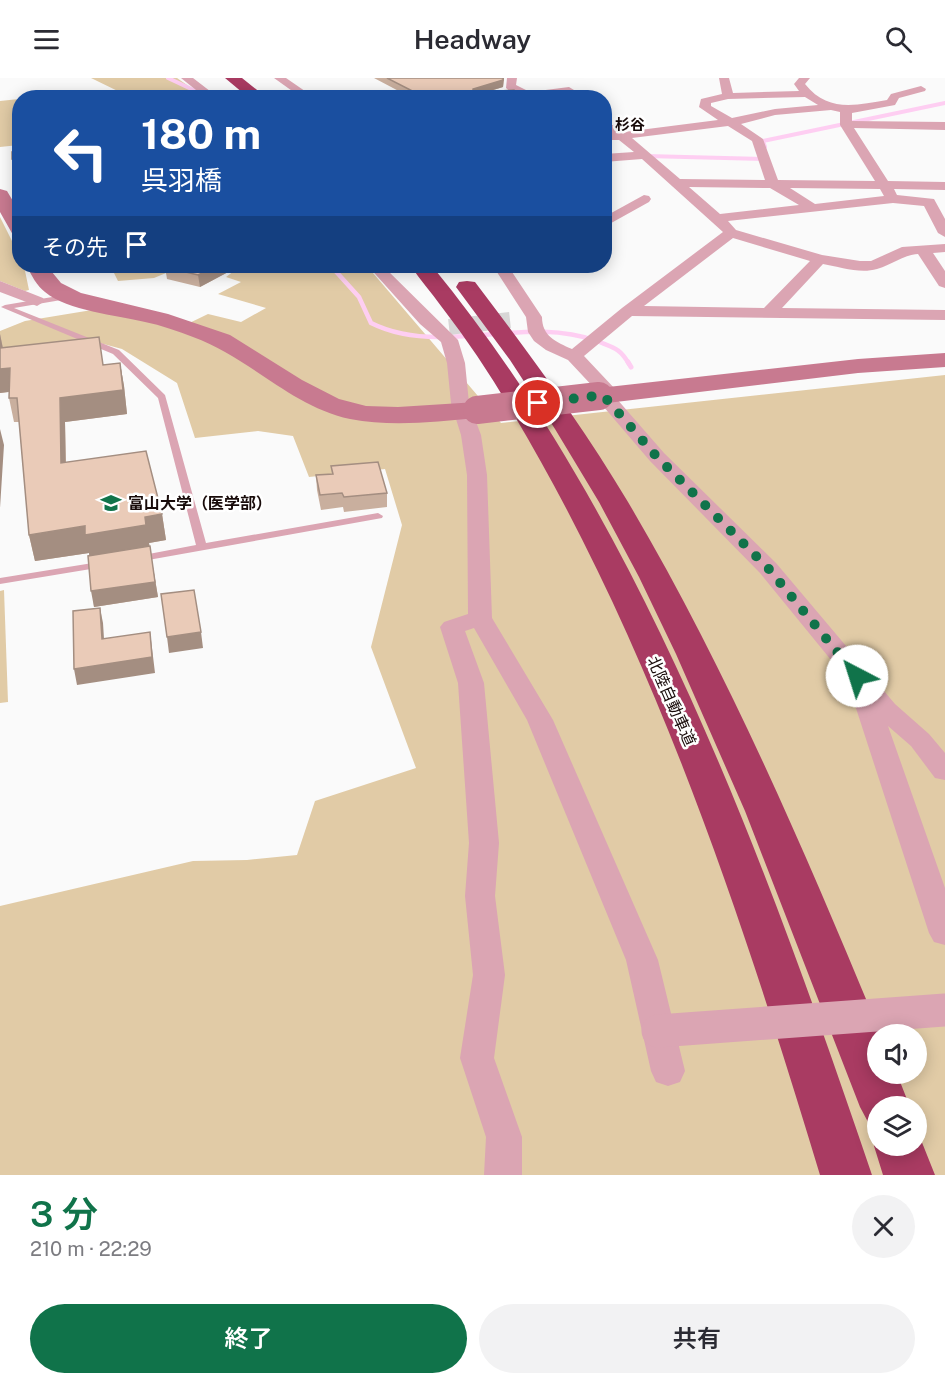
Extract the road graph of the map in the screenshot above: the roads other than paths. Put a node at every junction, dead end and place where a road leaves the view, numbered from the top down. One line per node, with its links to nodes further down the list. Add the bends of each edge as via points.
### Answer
1 (186, 78): 9 (street)
2 (724, 78): 13 (street)
3 (805, 78): 12 (street, via 799,84)
4 (911, 78): 8 (street)
5 (307, 79): 7 (street)
6 (225, 80): 10 (highway)
7 (283, 80): 11 (street)
8 (921, 89): 15 (street, via 895,96 891,103); 18 (street)
9 (203, 90)
10 (244, 90)
11 (298, 90)
12 (807, 94): 13 (street); 14 (street)
13 (728, 96): 16 (street, via 705,101 705,107)
14 (831, 107): 15 (street); 16 (street, via 775,112)
15 (846, 110): 17 (street)
16 (728, 122): 20 (street); 25 (street, via 757,139)
17 (846, 124): 18 (street); 26 (street)
18 (945, 126)
19 (612, 128): 20 (street)
20 (622, 135): 21 (street); 22 (street)
21 (612, 137)
22 (644, 155): 23 (street); 24 (street)
23 (612, 157)
24 (677, 183): 25 (street); 34 (street)
25 (773, 184): 26 (street); 31 (street)
26 (882, 185): 27 (street); 30 (street)
27 (945, 186)
28 (0, 195): 32 (street)
29 (644, 199): 33 (street)
30 (893, 200): 31 (street); 35 (street, via 929,202)
31 (813, 208): 34 (street)
32 (12, 217)
33 (612, 218)
34 (717, 218): 36 (street)
35 (945, 233)
36 (731, 234): 39 (street); 50 (street)
37 (945, 248): 38 (street)
38 (923, 250): 39 (street, via 903,251 874,265); 45 (street)
39 (820, 259): 51 (street)
40 (42, 273): 47 (street, via 52,287)
41 (382, 273): 58 (street, via 426,320 443,327)
42 (427, 273): 72 (highway, 北陸自動車道, via 474,332 520,402 634,615 685,727 738,860 805,1046)
43 (455, 273): 69 (highway, via 538,380 616,505 672,607 726,720)
44 (510, 273): 53 (street)
45 (945, 283)
46 (0, 286): 48 (street)
47 (71, 296): 48 (lane); 58 (street, via 206,333 235,347 318,401 339,408 383,415 427,416)
48 (37, 301): 49 (lane)
49 (2, 307): 60 (lane, via 116,352 162,396)
50 (628, 311): 51 (street); 55 (street)
51 (767, 314): 52 (street)
52 (945, 315)
53 (534, 317): 54 (street); 55 (street, via 532,326 538,338)
54 (510, 320)
55 (574, 356): 57 (street)
56 (945, 360): 57 (street)
57 (604, 395): 58 (street, bridge); 64 (street, via 657,457 768,568 886,710 920,740)
58 (470, 411): 62 (street, via 477,475)
59 (378, 516): 60 (lane)
60 (202, 548): 61 (lane)
61 (0, 581)
62 (480, 618): 67 (street, via 540,720 642,960); 71 (street, via 452,627 471,683 484,843 480,896 489,975 477,1058 504,1137)
63 (866, 699): 65 (street)
64 (945, 771)
65 (945, 933)
66 (945, 1010): 67 (street, bridge)
67 (658, 1031): 68 (street)
68 (668, 1071)
69 (881, 1096)
70 (902, 1156): 73 (highway)
71 (503, 1175)
72 (846, 1175)
73 (909, 1175)

